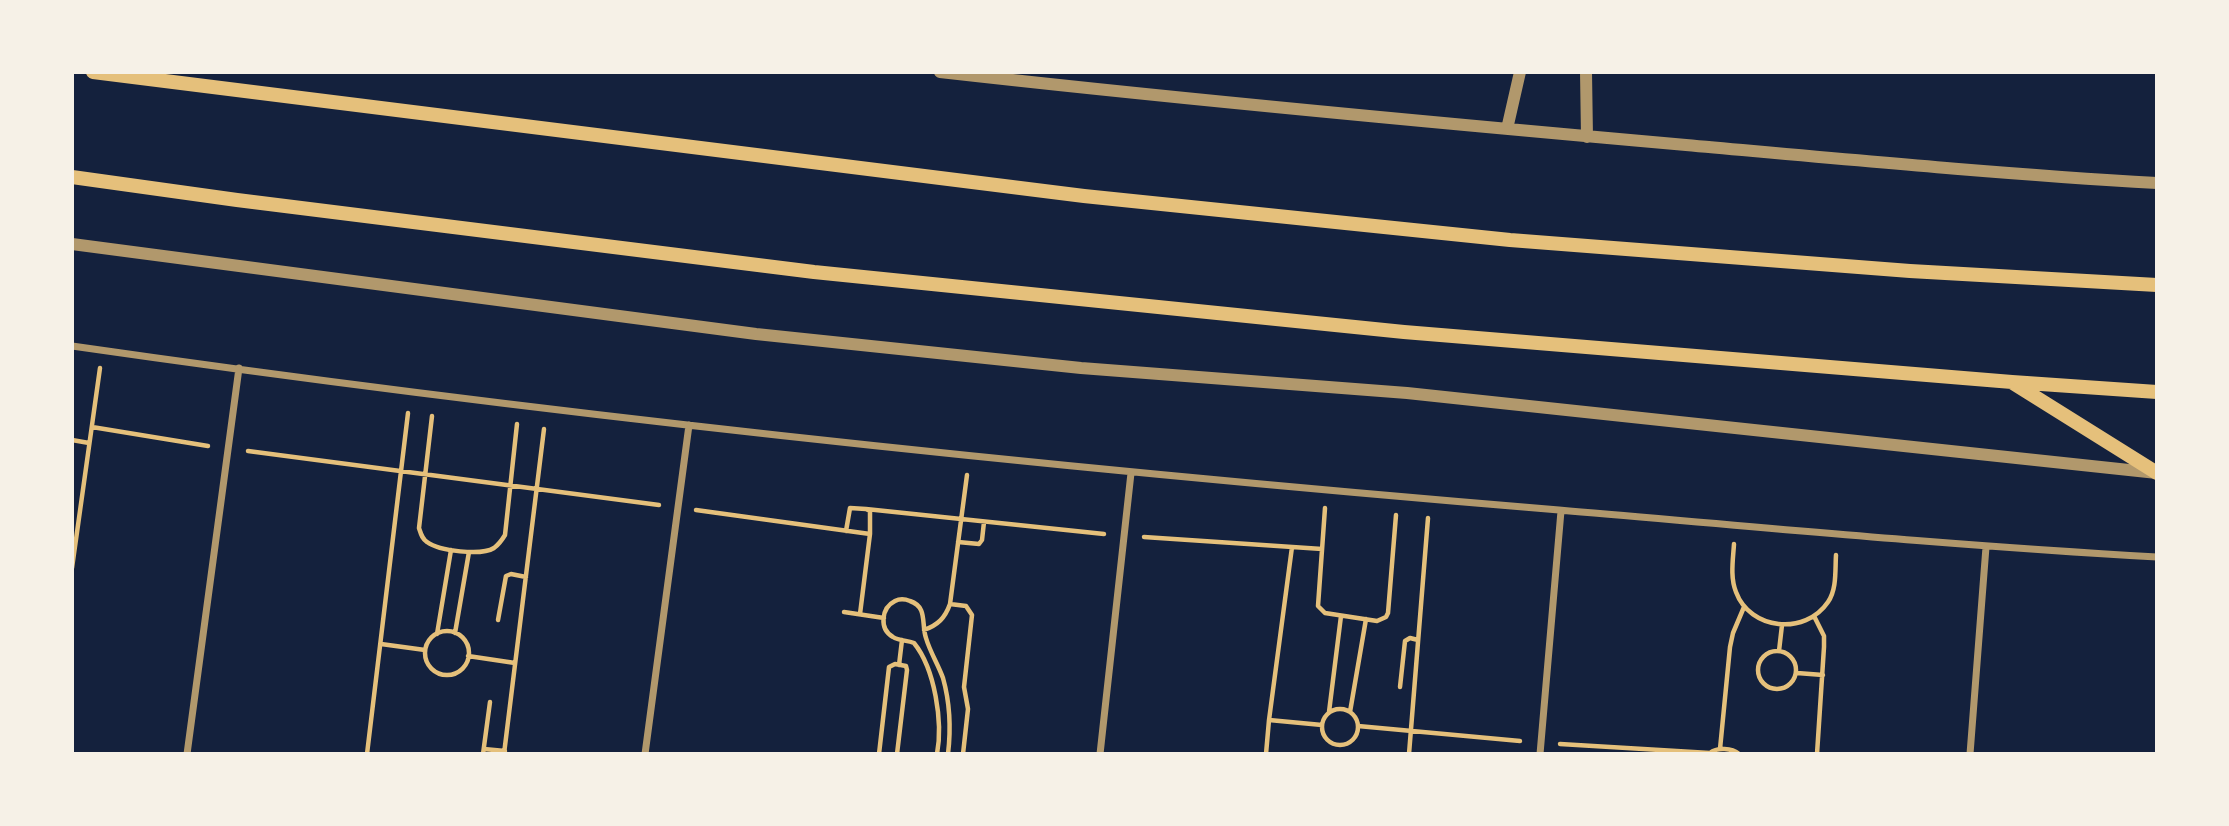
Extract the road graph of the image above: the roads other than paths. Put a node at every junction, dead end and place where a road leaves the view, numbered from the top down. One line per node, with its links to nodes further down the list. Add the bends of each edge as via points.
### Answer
1 (93, 72): 10 (main road, via 1084,196 1510,240)
2 (940, 72): 5 (street)
3 (1520, 72): 5 (street)
4 (1586, 72): 6 (street)
5 (1507, 129): 6 (street)
6 (1587, 136): 8 (street)
7 (72, 177): 13 (main road, via 814,272 1404,332)
8 (2157, 183)
9 (72, 244): 17 (street, via 757,334 1081,368 1407,393)
10 (2157, 285)
11 (72, 346): 12 (street)
12 (239, 369): 15 (street); 21 (street)
13 (2012, 382): 14 (main road); 17 (main road)
14 (2157, 392)
15 (689, 425): 16 (street); 22 (street)
16 (1131, 473): 18 (street); 23 (street)
17 (2157, 473)
18 (1561, 510): 19 (street); 24 (street)
19 (1986, 547): 20 (street); 25 (street)
20 (2157, 557)
21 (187, 754)
22 (645, 754)
23 (1100, 754)
24 (1540, 754)
25 (1970, 754)

